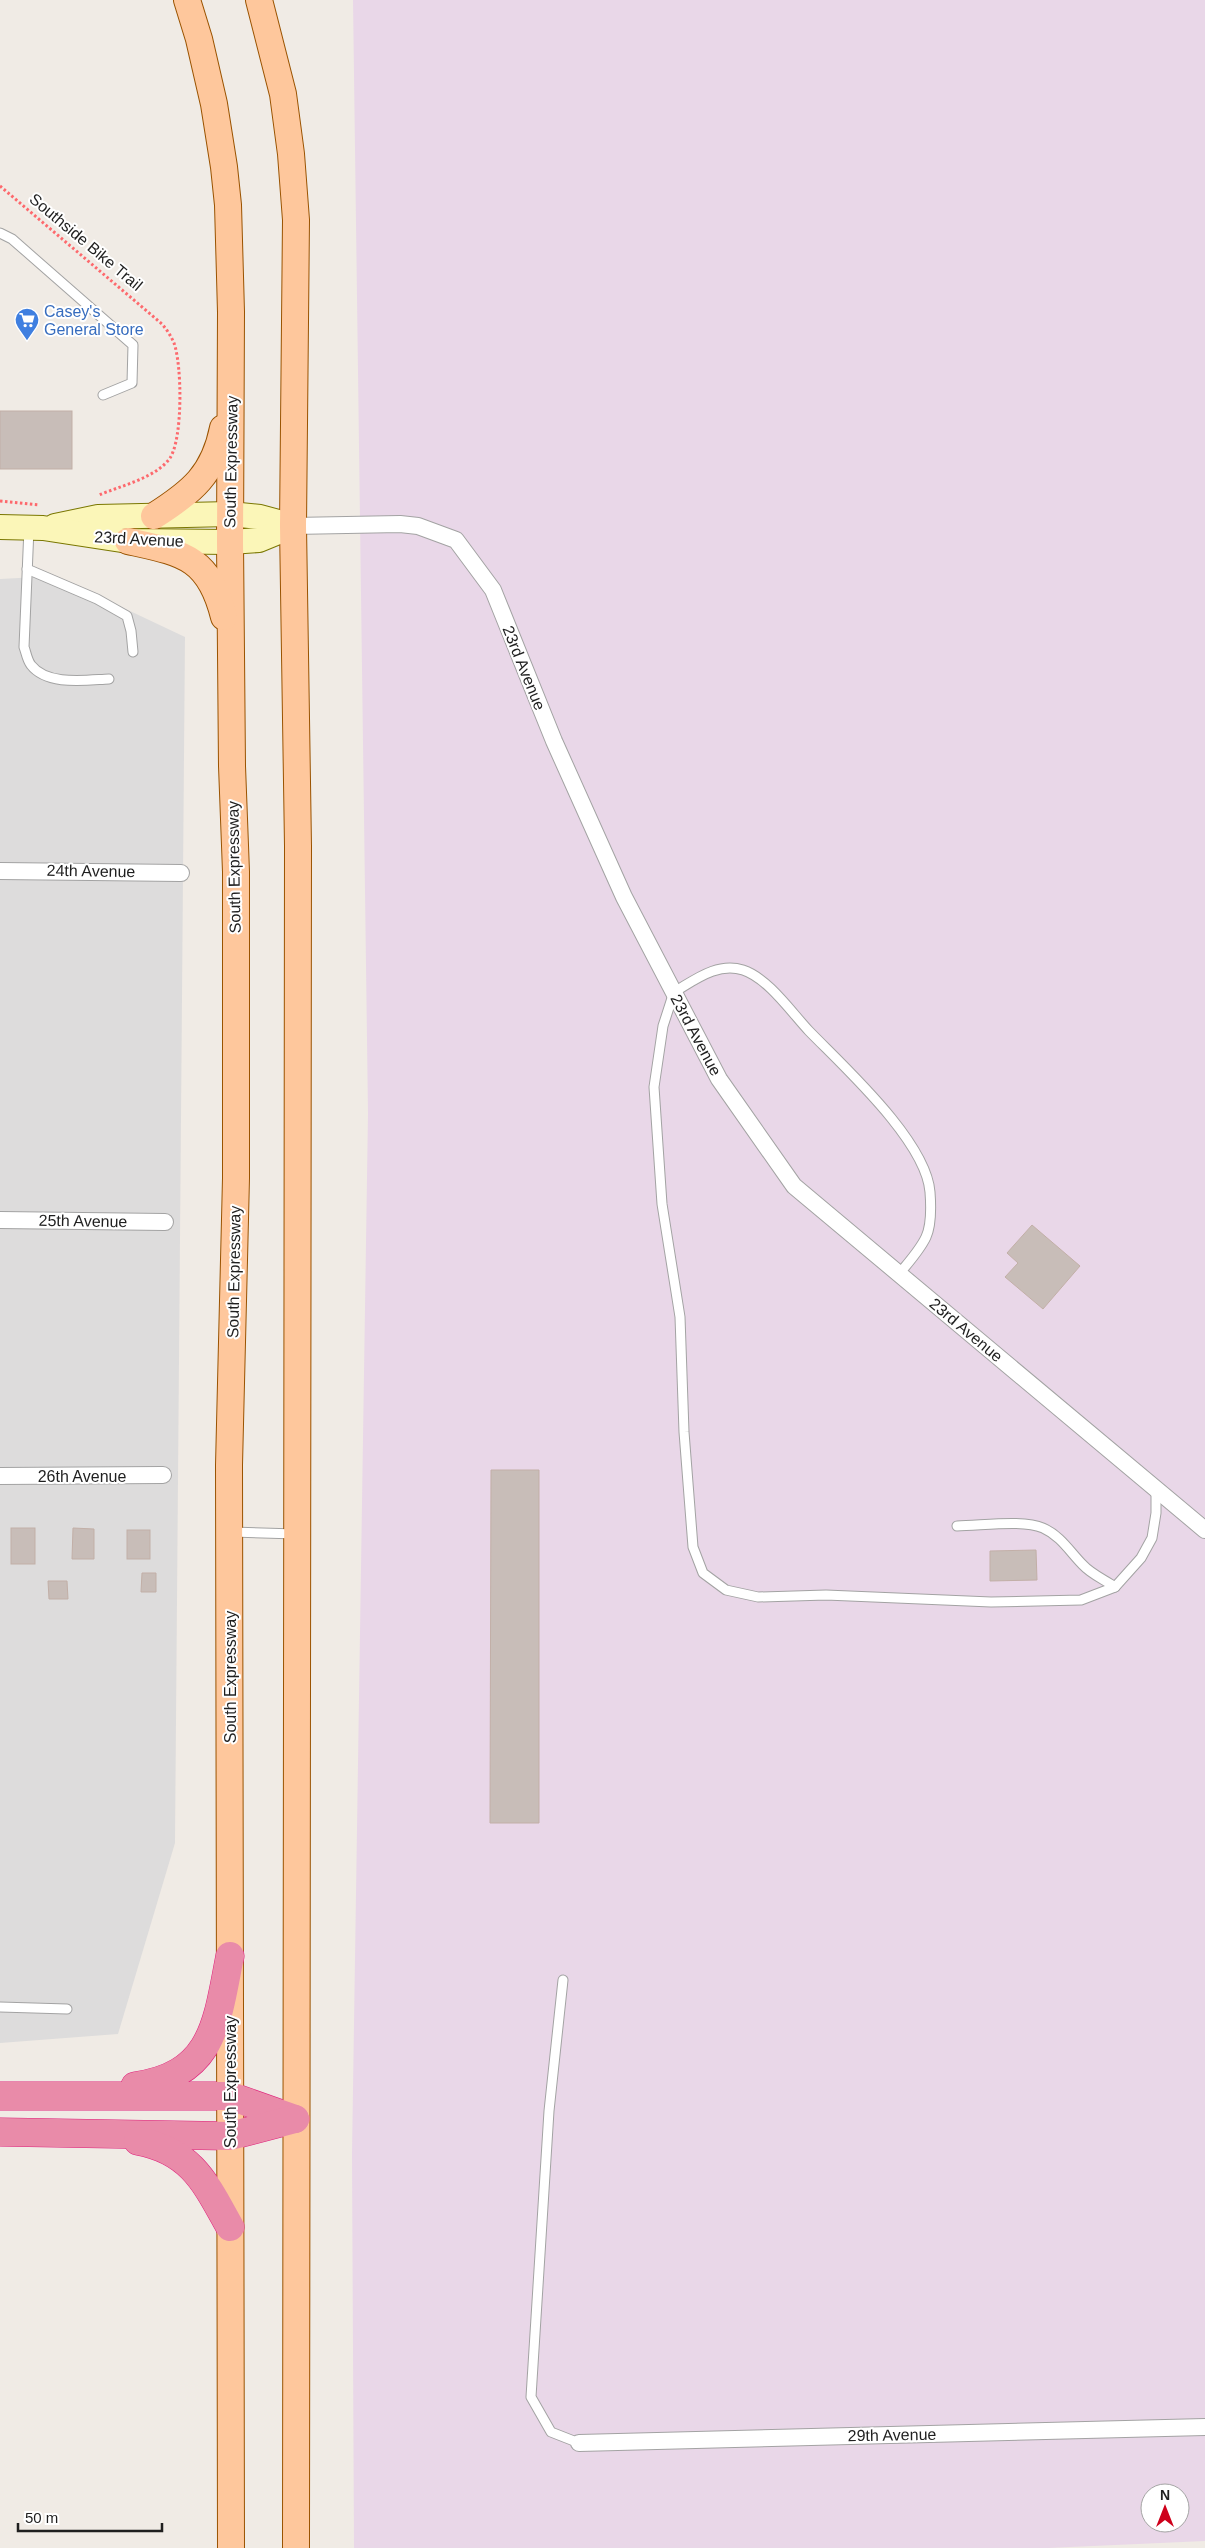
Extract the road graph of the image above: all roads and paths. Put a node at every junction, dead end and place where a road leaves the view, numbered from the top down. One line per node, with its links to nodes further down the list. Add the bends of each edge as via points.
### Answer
1 (187, 0): 5 (main road, South Expressway, via 214,104 224,167 228,205)
2 (259, 0): 12 (main road, via 283,94 292,154 296,220)
3 (0, 186): 7 (path, Southside Bike Trail, via 162,324 174,343 178,370 178,422 170,457 149,474)
4 (0, 233): 6 (lane, via 12,239 133,345 132,383)
5 (231, 386): 9 (main road, South Expressway); 10 (main road, via 220,444 209,470 181,499)
6 (103, 396)
7 (94, 497)
8 (0, 501): 11 (path)
9 (230, 514): 10 (main road, 23rd Avenue); 12 (main road, 23rd Avenue, via 260,516); 15 (main road, South Expressway)
10 (154, 516): 11 (main road, 23rd Avenue)
11 (39, 520): 13 (main road, 23rd Avenue); 14 (main road, 23rd Avenue); 16 (lane)
12 (293, 526): 15 (main road, 23rd Avenue, via 259,540); 22 (street, 23rd Avenue, via 400,524 418,526 456,540 493,590 554,741 624,897); 32 (main road, via 298,846)
13 (0, 527)
14 (128, 541): 15 (main road, 23rd Avenue); 17 (main road, via 183,555 200,566 221,603)
15 (230, 542): 17 (main road, South Expressway)
16 (27, 569): 18 (lane, via 97,599 127,616); 19 (lane, via 24,646 30,663 39,673 57,679)
17 (231, 645): 31 (main road, South Expressway, via 236,872 236,1178)
18 (133, 652)
19 (110, 679)
20 (0, 871): 21 (street, 24th Avenue)
21 (181, 873)
22 (674, 992): 25 (street, 23rd Avenue, via 720,1079 794,1186); 25 (lane, via 710,971 726,968 744,970 771,990 874,1096 927,1174 930,1191 926,1237); 33 (lane, via 663,1026 654,1087 662,1204 680,1317 693,1547 703,1573 726,1590 758,1597 826,1595 1035,1602 1081,1600)
23 (0, 1220): 24 (street, 25th Avenue)
24 (165, 1222)
25 (899, 1274): 28 (street, 23rd Avenue)
26 (164, 1475): 27 (street, 26th Avenue)
27 (0, 1476)
28 (1156, 1488): 30 (street, 23rd Avenue); 33 (lane, via 1152,1538 1141,1558)
29 (958, 1526): 33 (lane, via 1024,1525 1042,1528 1065,1545 1083,1566)
30 (1205, 1530)
31 (229, 1532): 32 (lane); 34 (main road, South Expressway)
32 (296, 1534): 41 (main road)
33 (1115, 1587)
34 (230, 1956): 39 (main road, South Expressway); 40 (highway, via 217,2022 202,2052 187,2067 167,2079 141,2086)
35 (563, 1980): 47 (lane, via 549,2111 531,2397 551,2432)
36 (0, 2007): 37 (lane)
37 (66, 2010)
38 (0, 2096): 40 (highway)
39 (230, 2096): 40 (highway); 41 (highway); 44 (main road, South Expressway)
40 (61, 2097)
41 (295, 2119): 44 (highway); 49 (main road)
42 (0, 2132): 43 (highway)
43 (77, 2132): 44 (highway); 45 (highway, via 152,2144 180,2156 204,2180)
44 (230, 2136): 45 (main road, South Expressway)
45 (230, 2227): 48 (main road, South Expressway)
46 (1205, 2427): 47 (street, 29th Avenue)
47 (579, 2443)
48 (231, 2548)
49 (296, 2548)

